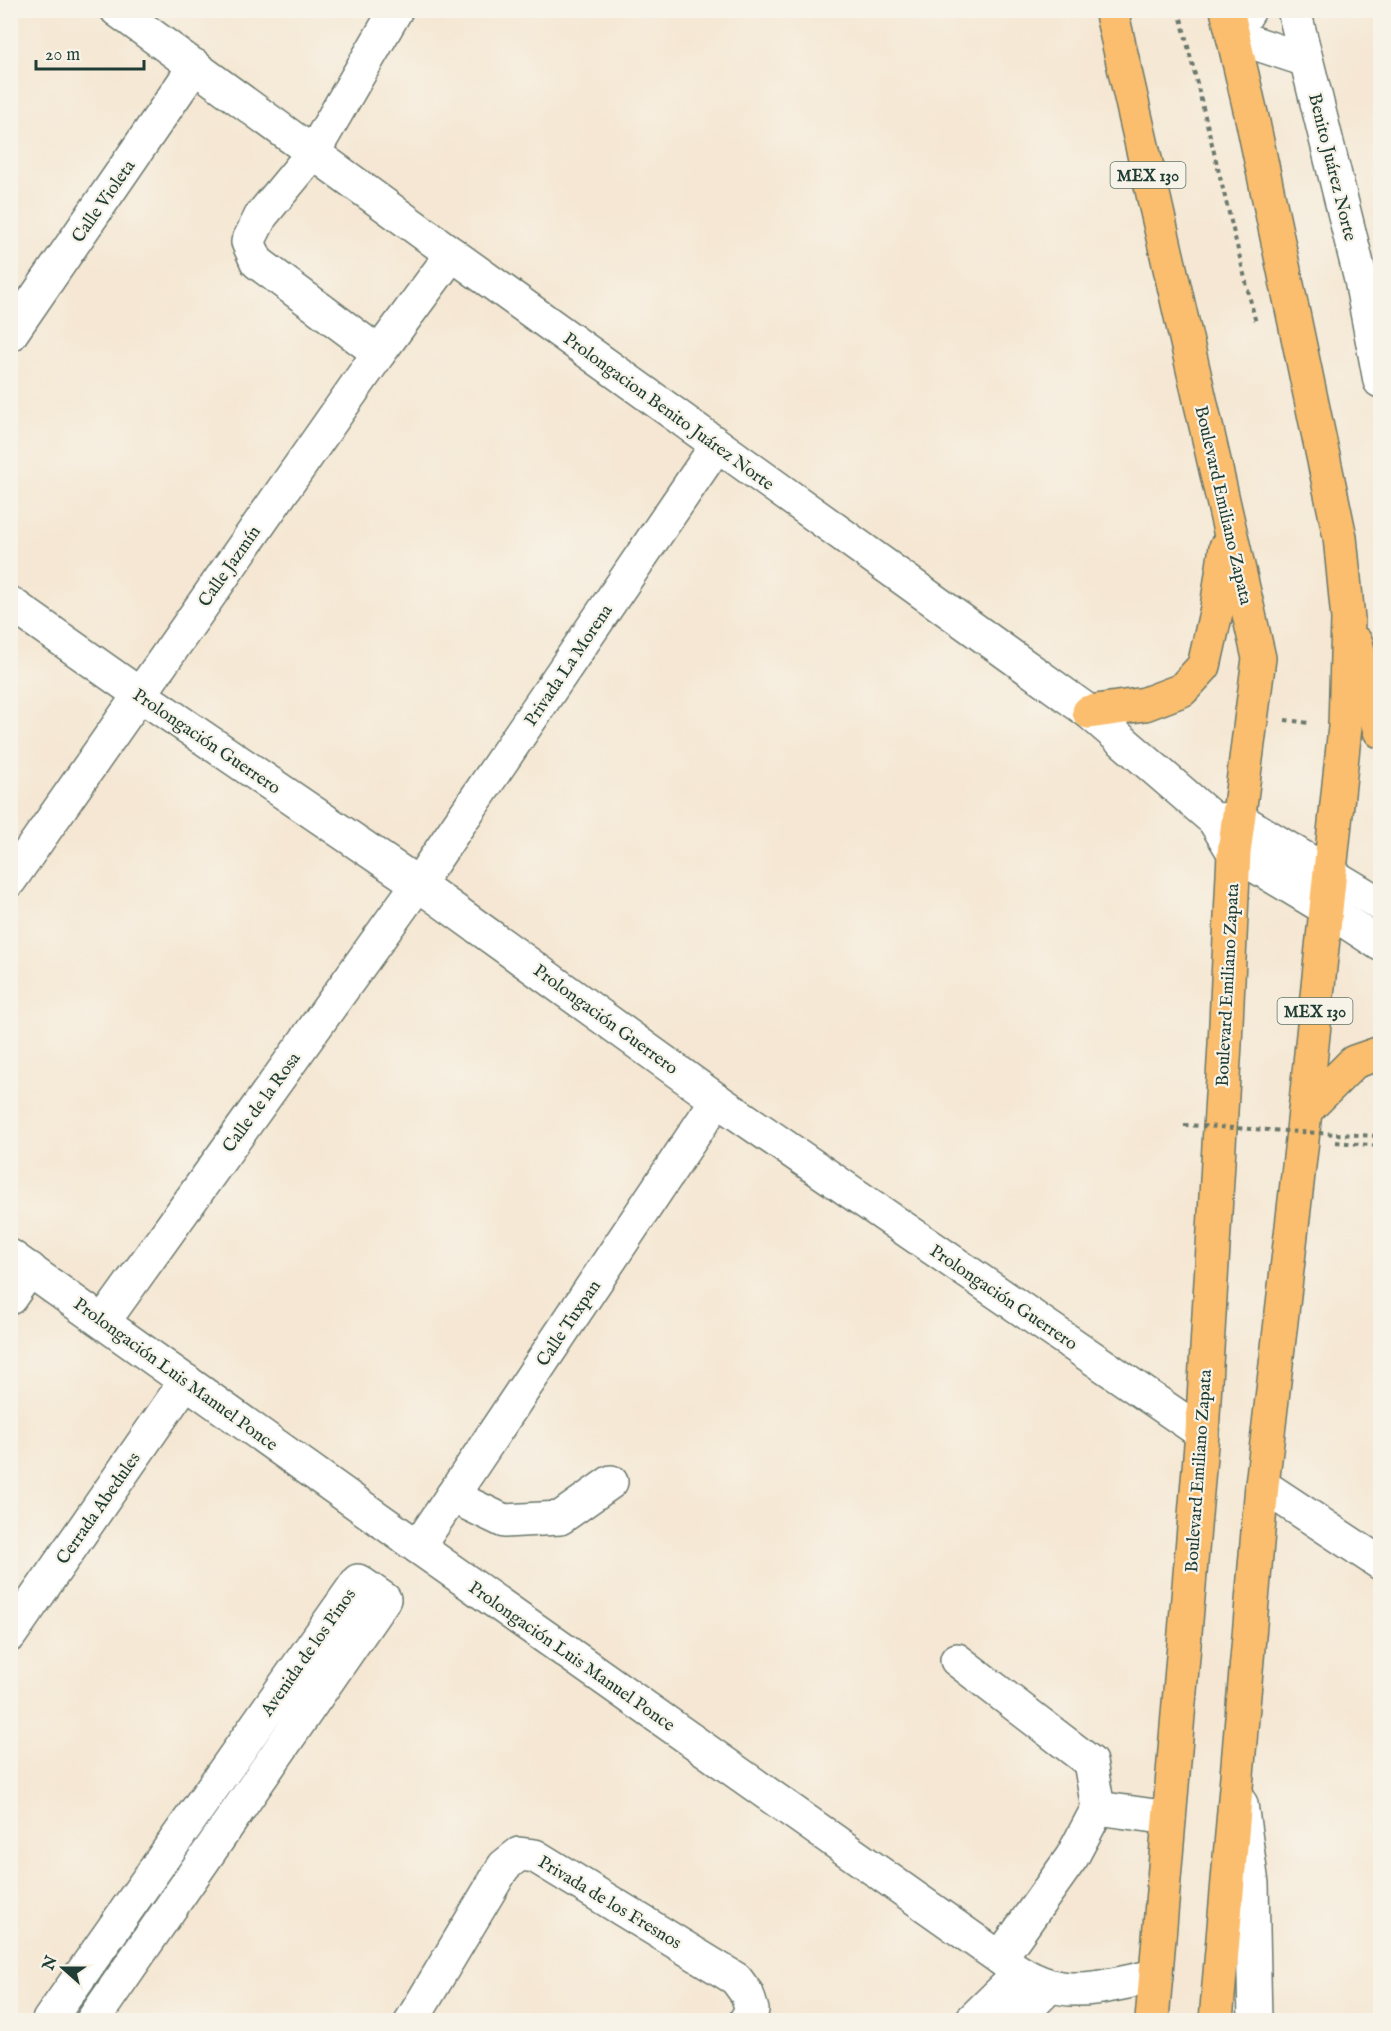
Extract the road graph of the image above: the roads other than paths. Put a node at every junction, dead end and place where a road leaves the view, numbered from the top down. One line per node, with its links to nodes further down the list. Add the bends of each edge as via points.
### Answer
1 (117, 10): 7 (street, Prolongacion Benito Juárez Norte)
2 (396, 10): 8 (street)
3 (1111, 10): 15 (main road, Boulevard Emiliano Zapata / MEX 130)
4 (1293, 10): 6 (street, Benito Juárez Norte)
5 (1236, 19): 6 (street); 17 (main road, MEX 130, via 1252,118 1340,537)
6 (1306, 60): 10 (street, Benito Juárez Norte)
7 (195, 66): 8 (street, Prolongacion Benito Juárez Norte); 11 (street, Calle Violeta)
8 (313, 153): 9 (street, Prolongacion Benito Juárez Norte); 12 (street, via 261,216 248,242 257,262)
9 (452, 254): 12 (street, Calle Jazmín); 14 (street, Prolongacion Benito Juárez Norte)
10 (1371, 287): 13 (street, Benito Juárez Norte)
11 (10, 335)
12 (379, 353): 18 (street, Calle Jazmín)
13 (1380, 381)
14 (717, 445): 19 (street, Prolongacion Benito Juárez Norte); 25 (street, Privada La Morena)
15 (1229, 527): 19 (main road, via 1204,666 1182,690 1145,704); 21 (main road, Boulevard Emiliano Zapata / MEX 130, via 1259,658 1251,717)
16 (10, 603): 18 (street, Prolongación Guerrero)
17 (1348, 619): 20 (main road); 23 (main road, MEX 130, via 1345,727)
18 (139, 694): 24 (street, Calle Jazmín); 25 (street, Prolongación Guerrero)
19 (1089, 712): 21 (street, Prolongacion Benito Juárez Norte)
20 (1380, 731)
21 (1227, 820): 22 (main road, Boulevard Emiliano Zapata / MEX 130); 23 (street, Prolongacion Benito Juárez Norte)
22 (1234, 853): 27 (street); 36 (main road, Boulevard Emiliano Zapata / MEX 130)
23 (1328, 872): 26 (street, Prolongacion Benito Juárez Norte); 27 (main road, MEX 130)
24 (10, 880)
25 (418, 884): 30 (street, Prolongación Guerrero); 34 (street, Calle de la Rosa)
26 (1380, 904)
27 (1325, 908): 28 (street); 31 (main road, MEX 130)
28 (1380, 944)
29 (1380, 1053): 31 (main road, via 1354,1062)
30 (717, 1100): 36 (street, Prolongación Guerrero); 39 (street, Calle Tuxpan)
31 (1303, 1125): 38 (main road, MEX 130)
32 (20, 1262): 33 (street); 34 (street, Prolongación Luis Manuel Ponce)
33 (10, 1298)
34 (104, 1321): 35 (street, Prolongación Luis Manuel Ponce)
35 (186, 1381): 40 (street, Prolongación Luis Manuel Ponce); 42 (street, Cerrada Abedules)
36 (1202, 1433): 46 (main road, Boulevard Emiliano Zapata / MEX 130)
37 (611, 1482): 39 (street, via 560,1518 504,1521)
38 (1262, 1485): 41 (street); 44 (main road, MEX 130)
39 (452, 1496): 40 (street, Calle Tuxpan)
40 (418, 1547): 47 (street, Prolongación Luis Manuel Ponce)
41 (1380, 1563)
42 (10, 1635)
43 (957, 1660): 45 (street, via 1090,1762)
44 (1237, 1776): 58 (main road, MEX 130); 59 (street, via 1252,1884)
45 (1098, 1808): 46 (street); 47 (street)
46 (1169, 1818): 48 (main road, Boulevard Emiliano Zapata / MEX 130)
47 (1010, 1966): 49 (street, Prolongación Luis Manuel Ponce); 54 (street)
48 (1156, 1976): 49 (street, Prolongación Luis Manuel Ponce, via 1085,1990); 56 (street, Boulevard Emiliano Zapata); 57 (main road, Boulevard Emiliano Zapata / MEX 130)
49 (1049, 1987): 55 (street)
50 (49, 2020): 51 (street, Avenida de los Pinos, via 358,1581 384,1599)
51 (93, 2020)
52 (412, 2020): 53 (street, Privada de los Fresnos, via 504,1866 519,1854 535,1856 736,1979 752,2010)
53 (746, 2020)
54 (972, 2020)
55 (1017, 2020)
56 (1136, 2020)
57 (1152, 2020)
58 (1216, 2020)
59 (1255, 2020)

